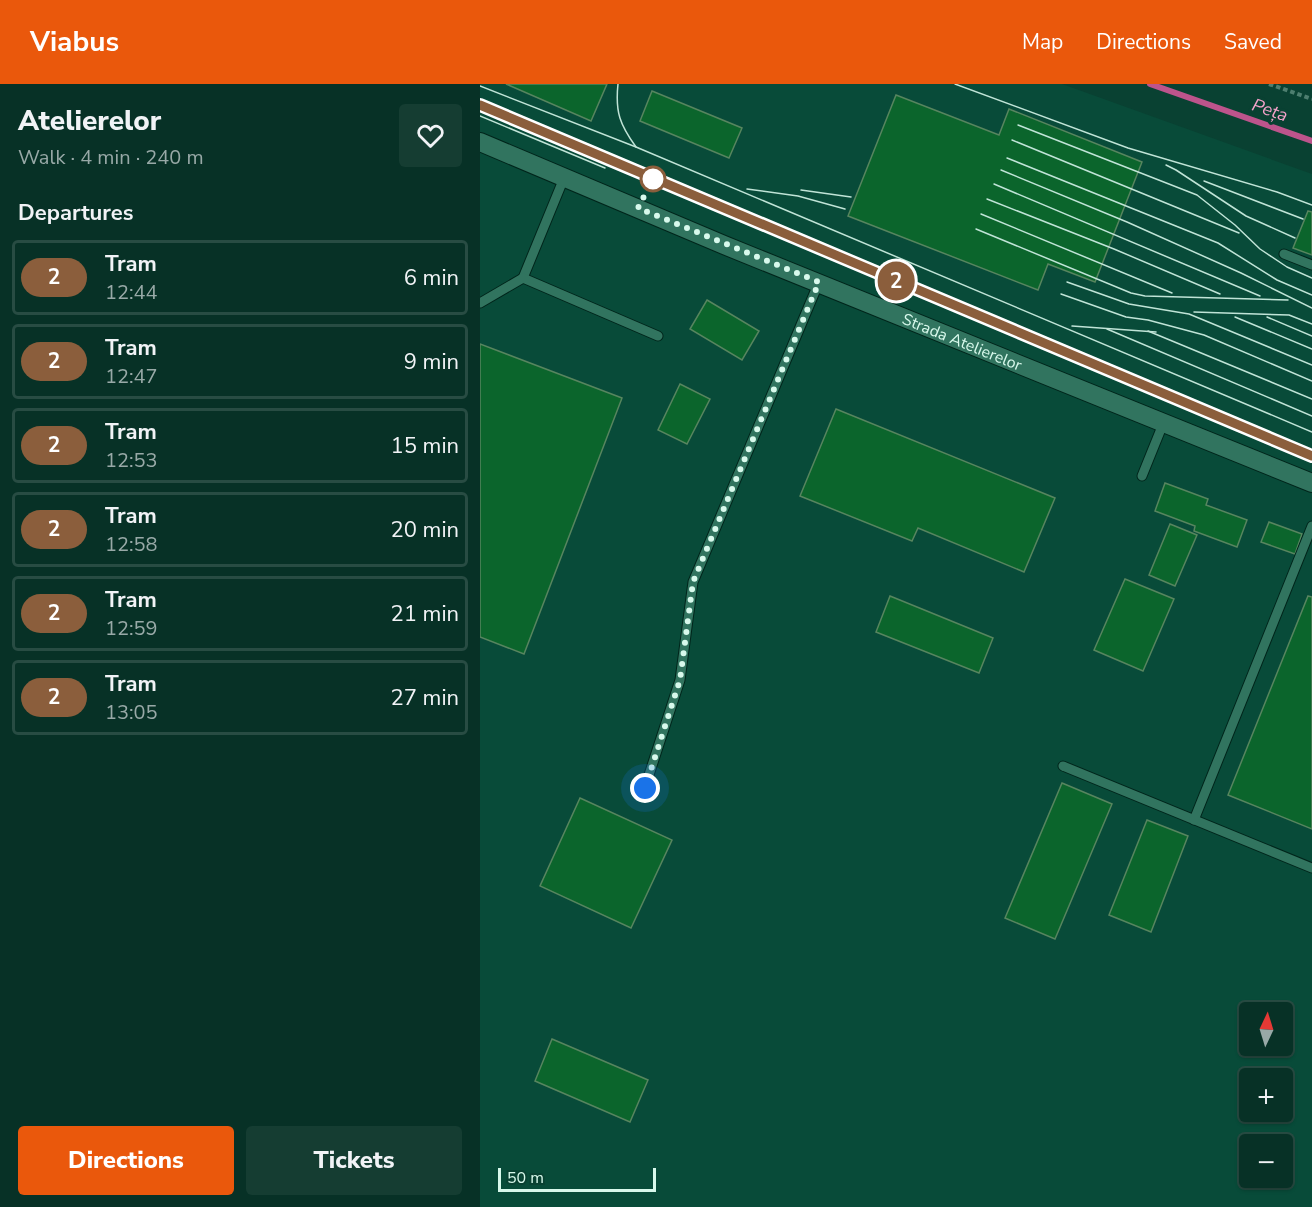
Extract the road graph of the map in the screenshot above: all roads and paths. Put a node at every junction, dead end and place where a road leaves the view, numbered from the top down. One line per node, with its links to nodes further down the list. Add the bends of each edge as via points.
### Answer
1 (1269, 84): 2 (path)
2 (1312, 99)
3 (480, 142): 4 (main road, Strada Atelierelor)
4 (564, 178): 7 (lane); 8 (main road, Strada Atelierelor)
5 (1284, 254): 6 (lane)
6 (1312, 265)
7 (523, 278): 9 (lane); 10 (lane)
8 (819, 282): 11 (main road, Strada Atelierelor); 16 (lane, via 693,582 680,680)
9 (480, 303)
10 (658, 336)
11 (1163, 424): 12 (lane); 13 (main road, Strada Atelierelor)
12 (1142, 476)
13 (1312, 483)
14 (1312, 526): 17 (lane)
15 (1063, 766): 17 (lane)
16 (645, 788)
17 (1194, 820): 18 (lane)
18 (1312, 868)

